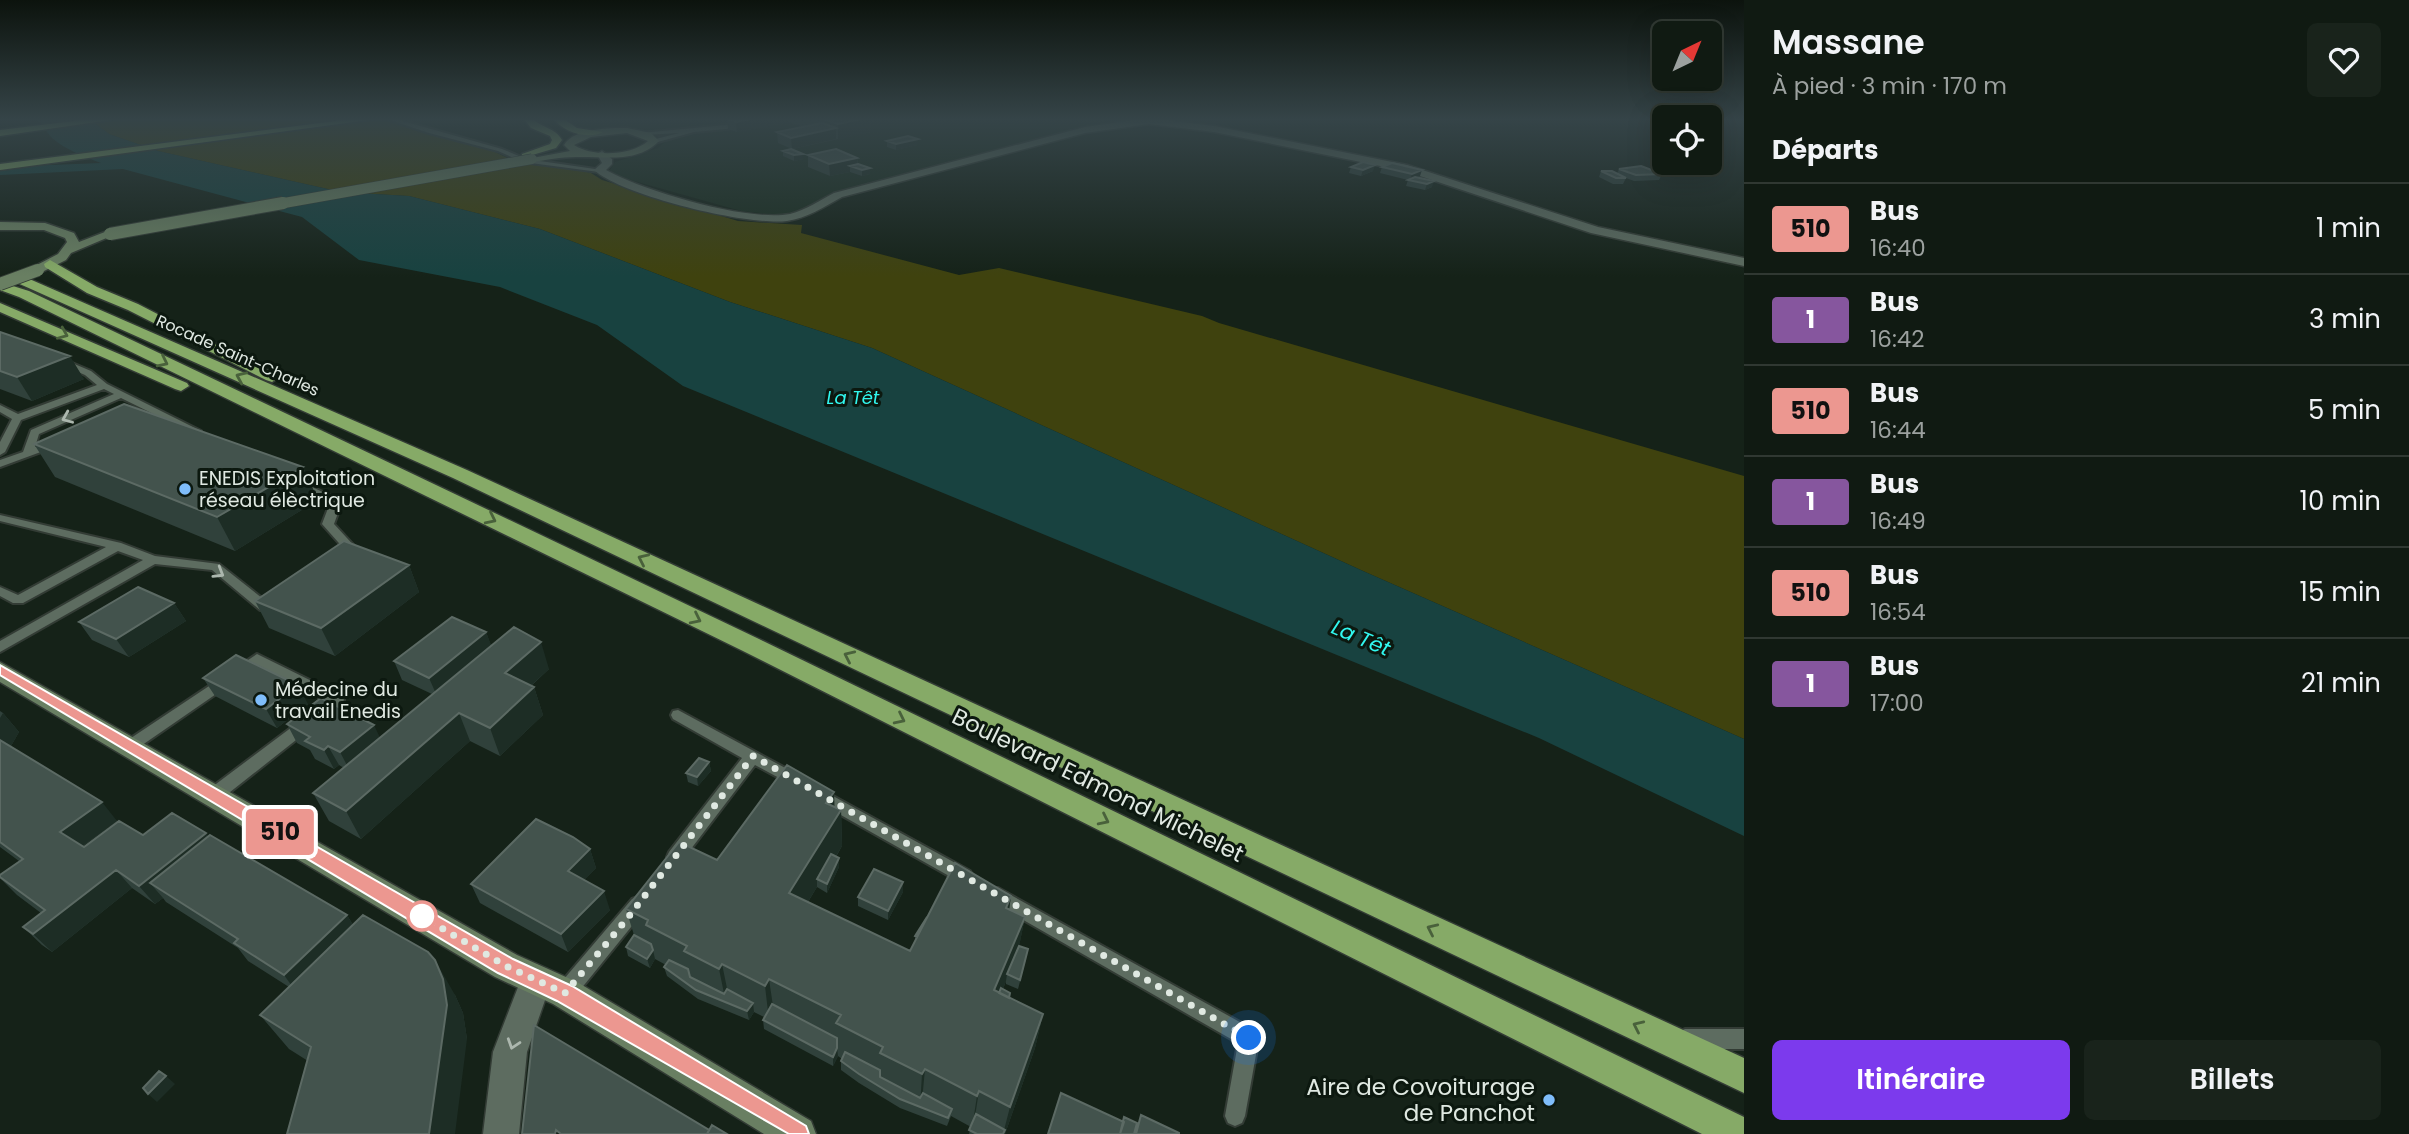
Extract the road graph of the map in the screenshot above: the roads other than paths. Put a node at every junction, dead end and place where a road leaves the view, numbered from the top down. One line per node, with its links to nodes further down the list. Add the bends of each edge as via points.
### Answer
1 (449, 171): 7 (main road, bridge)
2 (601, 171): 3 (street, via 619,181 696,204 747,216 786,218 838,195)
3 (932, 171)
4 (1416, 171): 9 (street, via 1595,230)
5 (0, 226): 6 (main road)
6 (62, 231): 7 (main road); 8 (main road, via 73,242)
7 (106, 231): 8 (main road)
8 (69, 250): 10 (main road)
9 (1744, 261)
10 (44, 267): 12 (main road, bridge); 24 (highway, via 133,306)
11 (0, 272): 24 (highway, Rocade Saint-Charles, one-way to 11)
12 (0, 285): 26 (highway, Rocade Saint-Charles, one-way to 26)
13 (0, 307): 26 (highway, one-way to 26)
14 (61, 362): 15 (lane, via 88,373)
15 (104, 386): 16 (lane); 18 (lane)
16 (123, 394): 19 (lane, via 137,407); 22 (lane, one-way to 22, via 35,432)
17 (0, 408): 18 (lane)
18 (17, 418): 21 (lane)
19 (204, 435)
20 (62, 440): 22 (lane)
21 (0, 452)
22 (27, 455): 23 (lane)
23 (0, 464)
24 (460, 474): 41 (highway, Boulevard Edmond Michelet, one-way to 24)
25 (288, 478): 30 (lane, via 336,502 328,524 352,550)
26 (429, 489): 46 (highway, Boulevard Edmond Michelet, one-way to 46)
27 (0, 518): 28 (lane)
28 (117, 546): 29 (lane); 31 (lane, via 18,600)
29 (153, 560): 32 (lane, one-way to 32, via 215,567 265,607); 33 (lane)
30 (346, 565)
31 (0, 591)
32 (277, 603)
33 (0, 647)
34 (0, 671): 36 (main road)
35 (678, 715): 37 (lane)
36 (130, 746): 38 (main road); 38 (lane, via 257,659 337,699)
37 (753, 756): 39 (lane, via 656,882); 43 (lane, via 1249,1038)
38 (214, 795): 39 (main road, via 506,966)
39 (550, 987): 44 (street, one-way to 44, via 510,1052); 45 (main road)
40 (1744, 1039): 41 (lane)
41 (1667, 1040): 42 (highway, Boulevard Edmond Michelet)
42 (1744, 1076)
43 (1235, 1116)
44 (501, 1134)
45 (798, 1134)
46 (1740, 1134)

